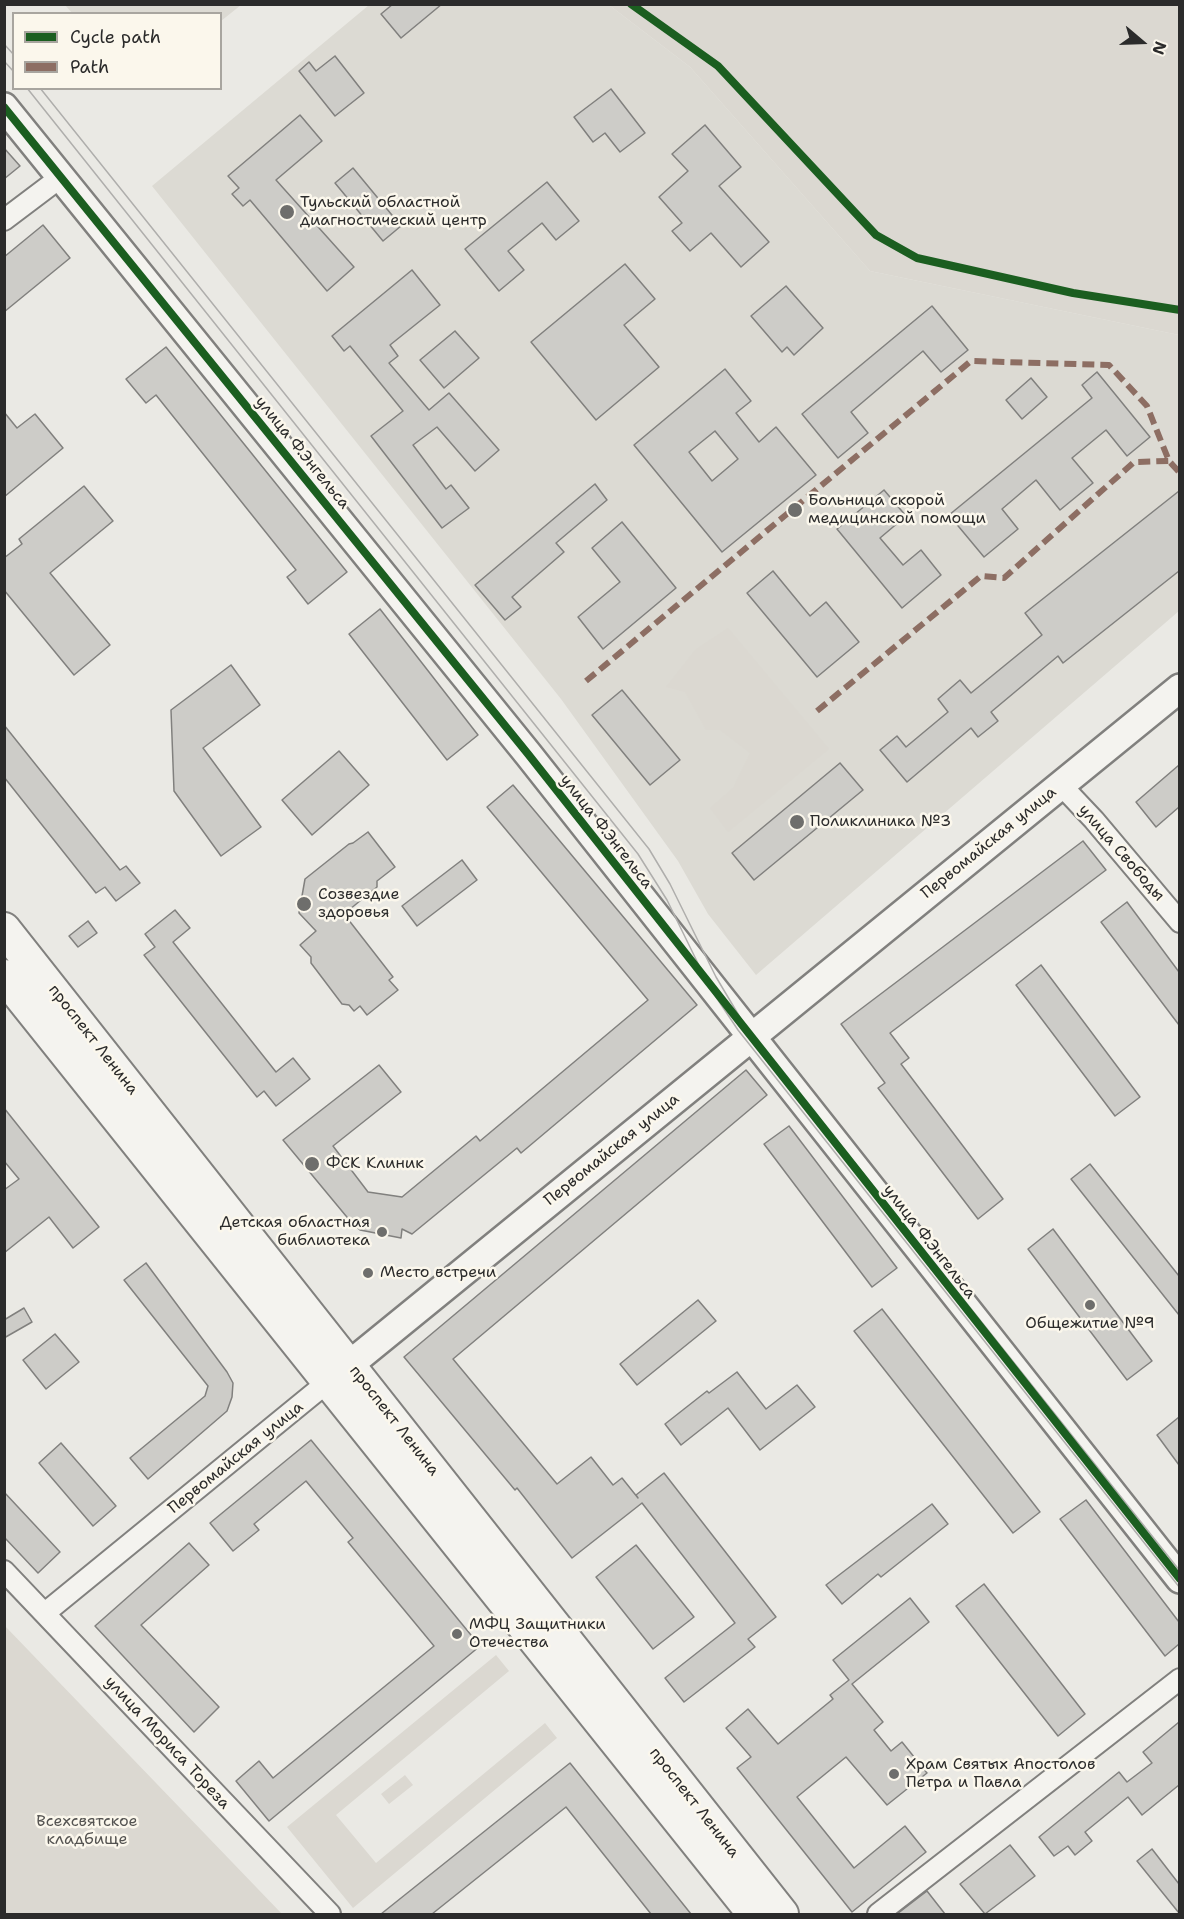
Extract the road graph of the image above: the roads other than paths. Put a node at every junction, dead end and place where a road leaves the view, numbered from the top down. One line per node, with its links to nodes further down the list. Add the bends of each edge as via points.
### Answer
1 (4, 107): 2 (street, улица Ф.Энгельса)
2 (61, 177): 3 (street); 9 (street, улица Ф.Энгельса, via 528,754)
3 (4, 220)
4 (1179, 688): 5 (street, Первомайская улица)
5 (1061, 785): 6 (street, улица Свободы); 9 (street, Первомайская улица)
6 (1179, 922)
7 (4, 929): 10 (main road, проспект Ленина)
8 (4, 976): 10 (main road, проспект Ленина)
9 (750, 1038): 10 (street, Первомайская улица); 12 (street, улица Ф.Энгельса)
10 (339, 1373): 13 (street, Первомайская улица); 16 (main road, проспект Ленина); 17 (main road, проспект Ленина)
11 (4, 1571): 13 (street, улица Мориса Тореза)
12 (1179, 1580)
13 (45, 1613): 15 (street, улица Мориса Тореза)
14 (1179, 1679): 18 (street)
15 (330, 1914)
16 (754, 1914)
17 (782, 1914)
18 (878, 1914)

